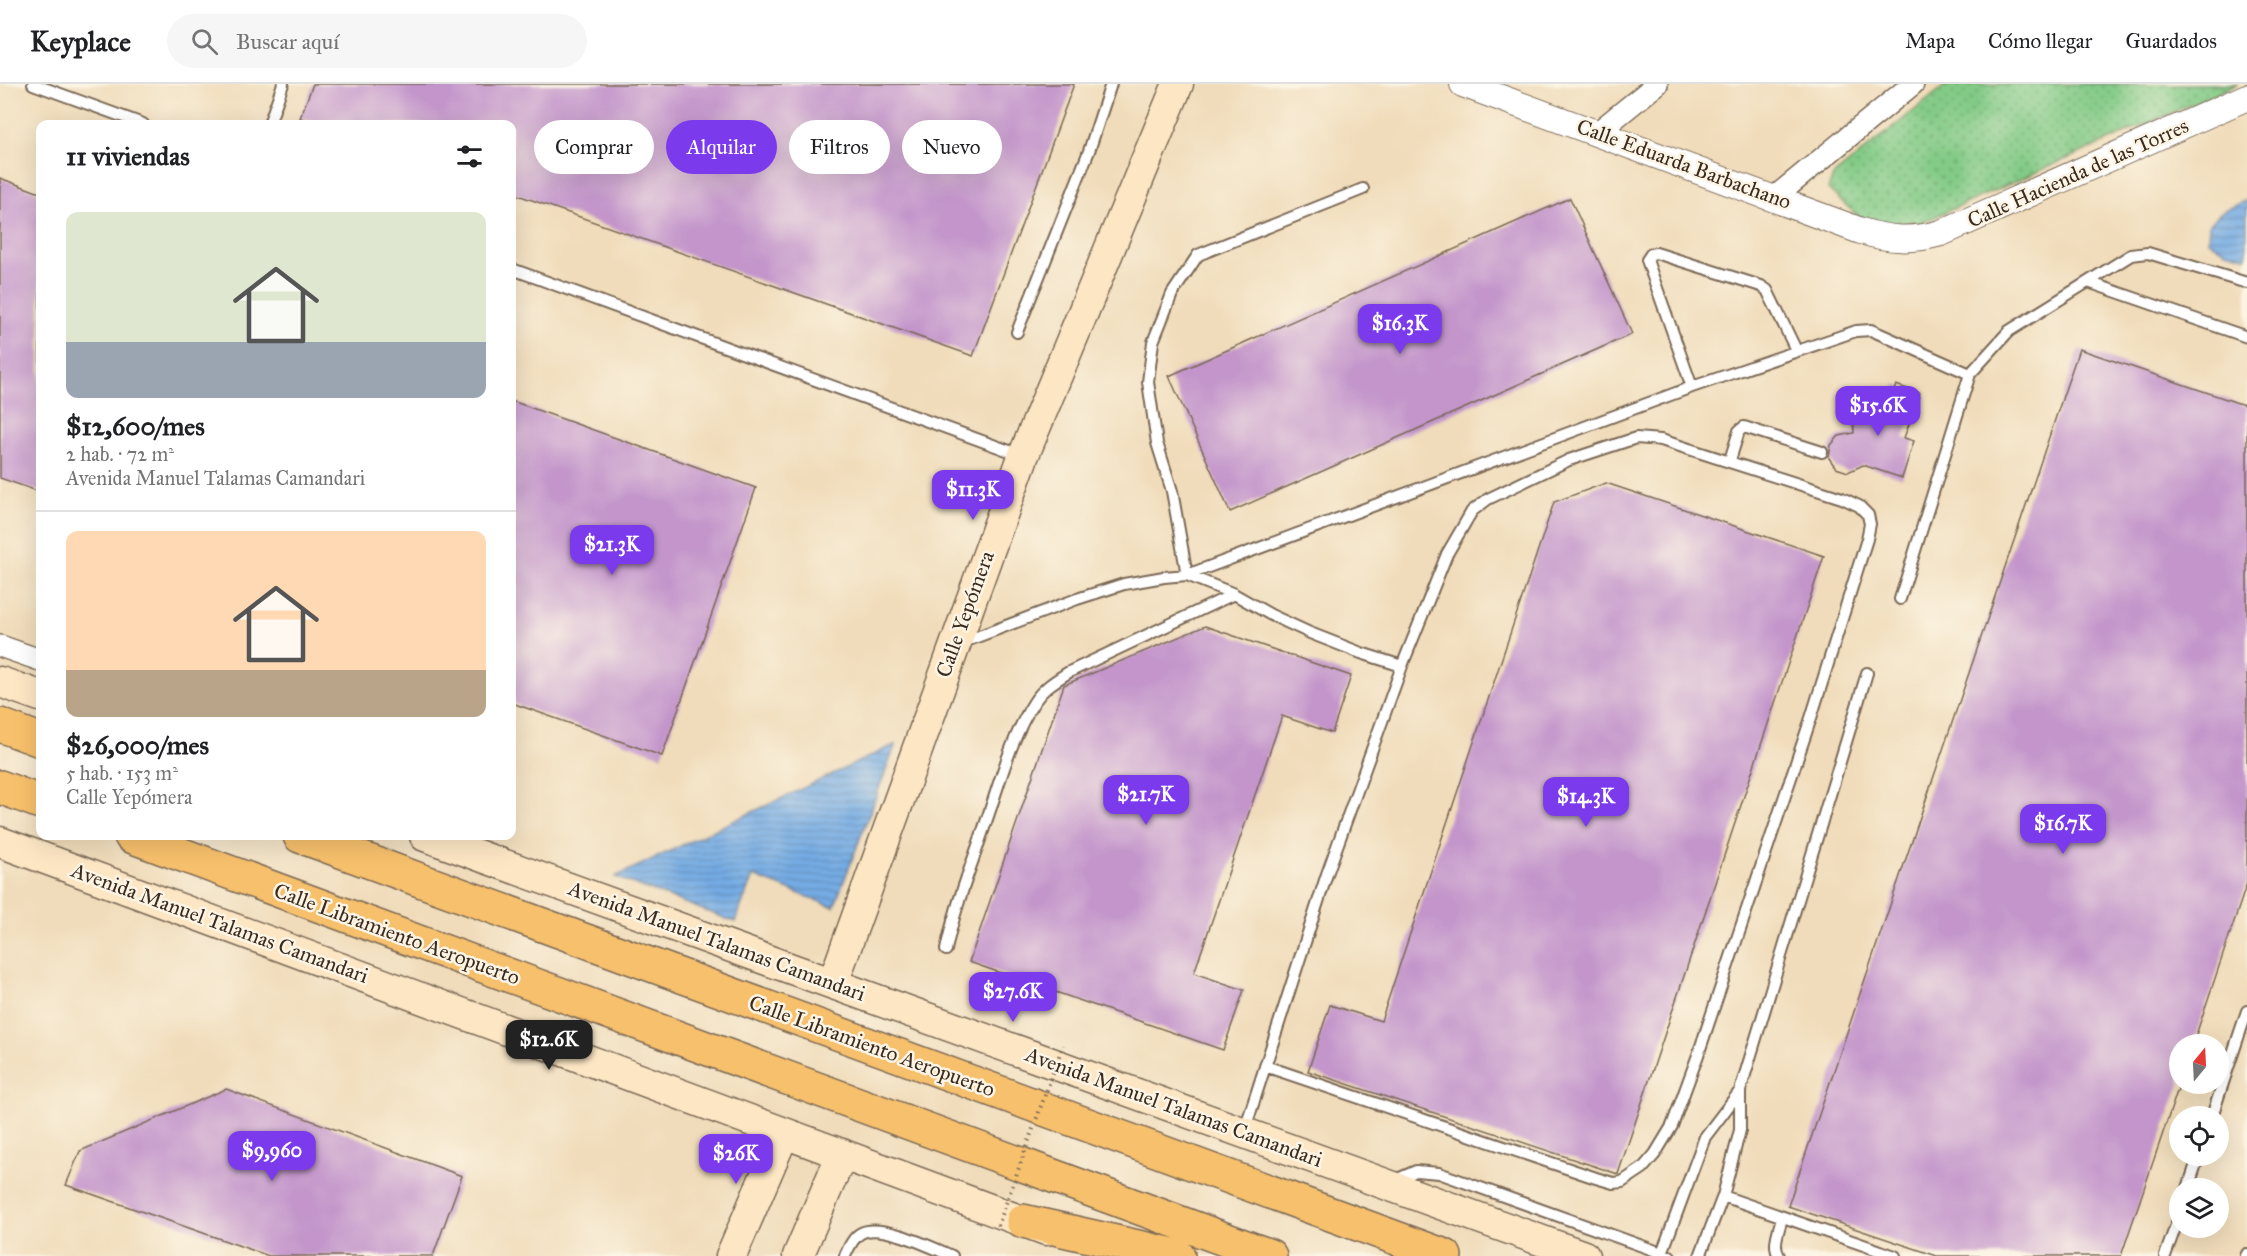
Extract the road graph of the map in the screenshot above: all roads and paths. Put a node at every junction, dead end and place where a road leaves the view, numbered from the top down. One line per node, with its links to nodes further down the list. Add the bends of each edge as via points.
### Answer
1 (33, 84): 9 (lane)
2 (283, 84): 10 (lane)
3 (1111, 84): 18 (lane, via 1089,151)
4 (1178, 84): 24 (main road, Calle Yepómera)
5 (1463, 84): 11 (street, Calle Eduarda Barbachano)
6 (1657, 84): 11 (street)
7 (1913, 84): 13 (street)
8 (2247, 97): 14 (street, Calle Hacienda de las Torres, via 1941,233)
9 (132, 120)
10 (270, 120)
11 (1598, 132): 13 (street, Calle Eduarda Barbachano)
12 (1363, 189): 26 (lane, via 1198,255 1172,294 1153,342 1148,382 1157,443 1172,491)
13 (1775, 197): 14 (street, Calle Eduarda Barbachano, via 1869,233)
14 (1906, 240)
15 (516, 270): 24 (lane)
16 (2088, 282): 17 (lane, via 2131,255 2148,253); 19 (lane); 21 (lane, via 2009,332)
17 (2247, 283)
18 (1017, 332)
19 (2247, 337)
20 (1796, 350): 21 (lane, via 1871,330); 22 (lane); 22 (lane, via 1767,290 1761,286 1651,254 1647,260)
21 (1970, 374): 28 (lane)
22 (1692, 387): 26 (lane)
23 (1822, 452): 25 (lane, via 1744,427 1739,431)
24 (1023, 457): 29 (main road, Calle Yepómera)
25 (1730, 460): 32 (lane, via 1661,440 1636,438 1569,460 1488,499 1472,511 1448,554); 48 (lane, via 1842,498 1859,506 1870,524 1815,707 1698,1055 1672,1126 1655,1154 1632,1177 1613,1183)
26 (1187, 575): 27 (lane); 29 (lane, via 1124,584)
27 (1234, 594): 32 (lane, via 1310,633); 44 (lane, via 1069,672 1047,686 1035,700 1021,724 957,907)
28 (1900, 599)
29 (954, 645): 45 (main road, Calle Yepómera)
30 (0, 646): 31 (street)
31 (36, 659)
32 (1402, 666): 48 (lane, via 1327,874)
33 (1867, 673): 49 (lane)
34 (0, 682): 35 (main road)
35 (36, 695)
36 (0, 725): 37 (highway)
37 (36, 738)
38 (0, 787): 39 (highway)
39 (36, 800)
40 (142, 840): 66 (highway, Calle Libramiento Aeropuerto)
41 (311, 840): 67 (highway, Calle Libramiento Aeropuerto)
42 (436, 840): 45 (main road, Avenida Manuel Talamas Camandari)
43 (0, 842): 52 (main road, Avenida Manuel Talamas Camandari)
44 (946, 950)
45 (833, 983): 51 (main road, Avenida Manuel Talamas Camandari)
46 (2247, 1011): 50 (lane)
47 (1063, 1045): 57 (path, bridge)
48 (1265, 1066): 51 (lane)
49 (1740, 1091): 55 (lane, via 1740,1130); 59 (lane, via 1705,1137)
50 (2215, 1106)
51 (1243, 1132): 54 (main road, Avenida Manuel Talamas Camandari)
52 (784, 1133): 53 (main road, Avenida Manuel Talamas Camandari); 60 (main road)
53 (842, 1154): 57 (main road, Avenida Manuel Talamas Camandari); 61 (main road)
54 (1387, 1184): 59 (lane, via 1416,1171 1439,1173); 68 (main road, Avenida Manuel Talamas Camandari)
55 (1722, 1196): 56 (lane); 69 (lane)
56 (1782, 1218): 70 (lane, via 1776,1240); 71 (lane)
57 (1011, 1224): 64 (main road, Avenida Manuel Talamas Camandari); 65 (highway)
58 (2171, 1238): 72 (lane)
59 (1666, 1255)
60 (731, 1256)
61 (798, 1256)
62 (845, 1256): 63 (lane, via 860,1233 872,1230)
63 (952, 1256)
64 (1115, 1256)
65 (1178, 1256)
66 (1270, 1256)
67 (1445, 1256)
68 (1584, 1256)
69 (1700, 1256)
70 (1779, 1256)
71 (1895, 1256)
72 (2165, 1256)

